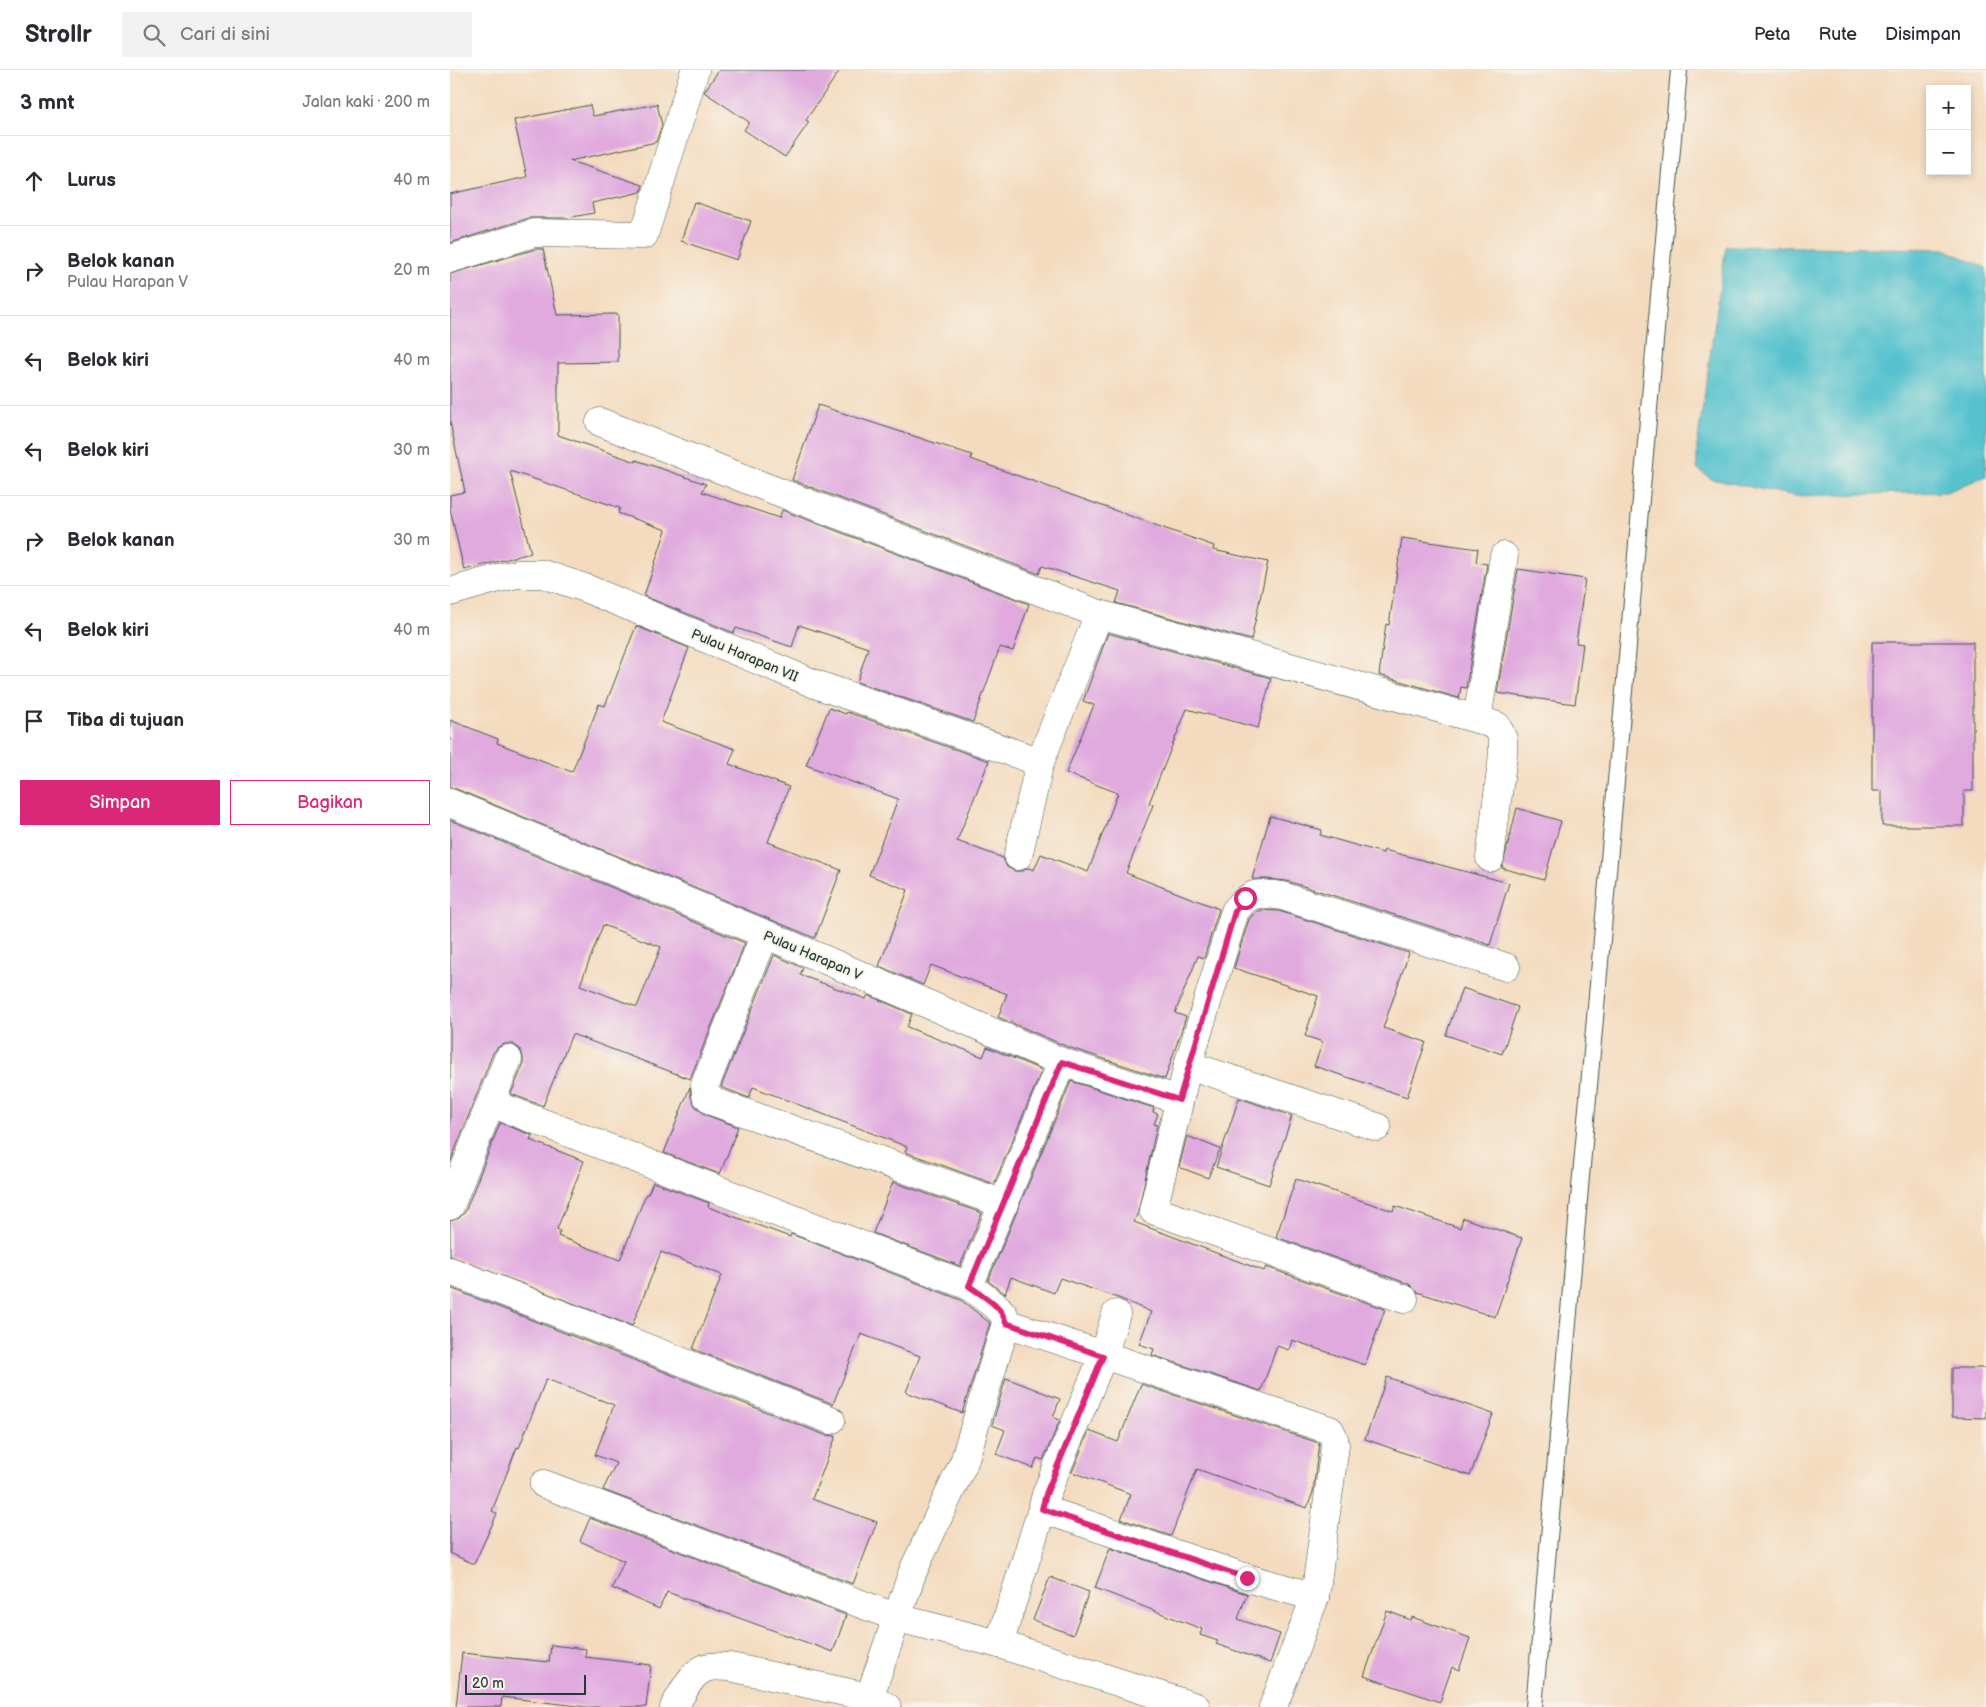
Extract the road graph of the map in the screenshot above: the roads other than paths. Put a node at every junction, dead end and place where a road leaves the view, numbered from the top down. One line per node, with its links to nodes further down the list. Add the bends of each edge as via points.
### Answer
1 (695, 70): 3 (street, via 644,235 534,233)
2 (1679, 70): 39 (lane)
3 (450, 259)
4 (600, 422): 7 (street)
5 (1504, 556): 8 (street)
6 (450, 592): 9 (street, Pulau Harapan VII, via 495,578 543,574 585,588 815,684)
7 (1099, 614): 8 (street); 9 (street)
8 (1477, 718): 12 (street, via 1497,726 1503,739)
9 (1040, 762): 11 (street)
10 (450, 803): 13 (street, Pulau Harapan V)
11 (1018, 856)
12 (1490, 858)
13 (765, 934): 16 (street, Pulau Harapan V); 22 (street, via 705,1085 706,1095 714,1102)
14 (1506, 968): 17 (street, via 1282,896 1258,893 1245,898 1235,911)
15 (508, 1059): 19 (street)
16 (1062, 1062): 18 (street, Pulau Harapan V); 22 (street)
17 (1188, 1065): 18 (street); 20 (street)
18 (1179, 1100): 25 (street, via 1152,1210)
19 (491, 1103): 21 (street); 24 (street)
20 (1377, 1127)
21 (453, 1192)
22 (1004, 1204): 24 (street)
23 (450, 1271): 29 (street)
24 (969, 1286): 27 (street, via 998,1308)
25 (1404, 1298)
26 (1116, 1314): 28 (street)
27 (1006, 1323): 28 (street); 33 (street, via 964,1462 913,1571)
28 (1103, 1356): 31 (street); 32 (street, via 1330,1430 1335,1445)
29 (831, 1420)
30 (544, 1484): 33 (street)
31 (1042, 1509): 32 (street, via 1247,1578); 34 (street)
32 (1315, 1597): 38 (street)
33 (898, 1618): 34 (street); 35 (street)
34 (999, 1644): 37 (street)
35 (874, 1704): 36 (street, via 730,1667 710,1667 700,1670)
36 (674, 1707)
37 (1196, 1707)
38 (1273, 1707)
39 (1534, 1707)

